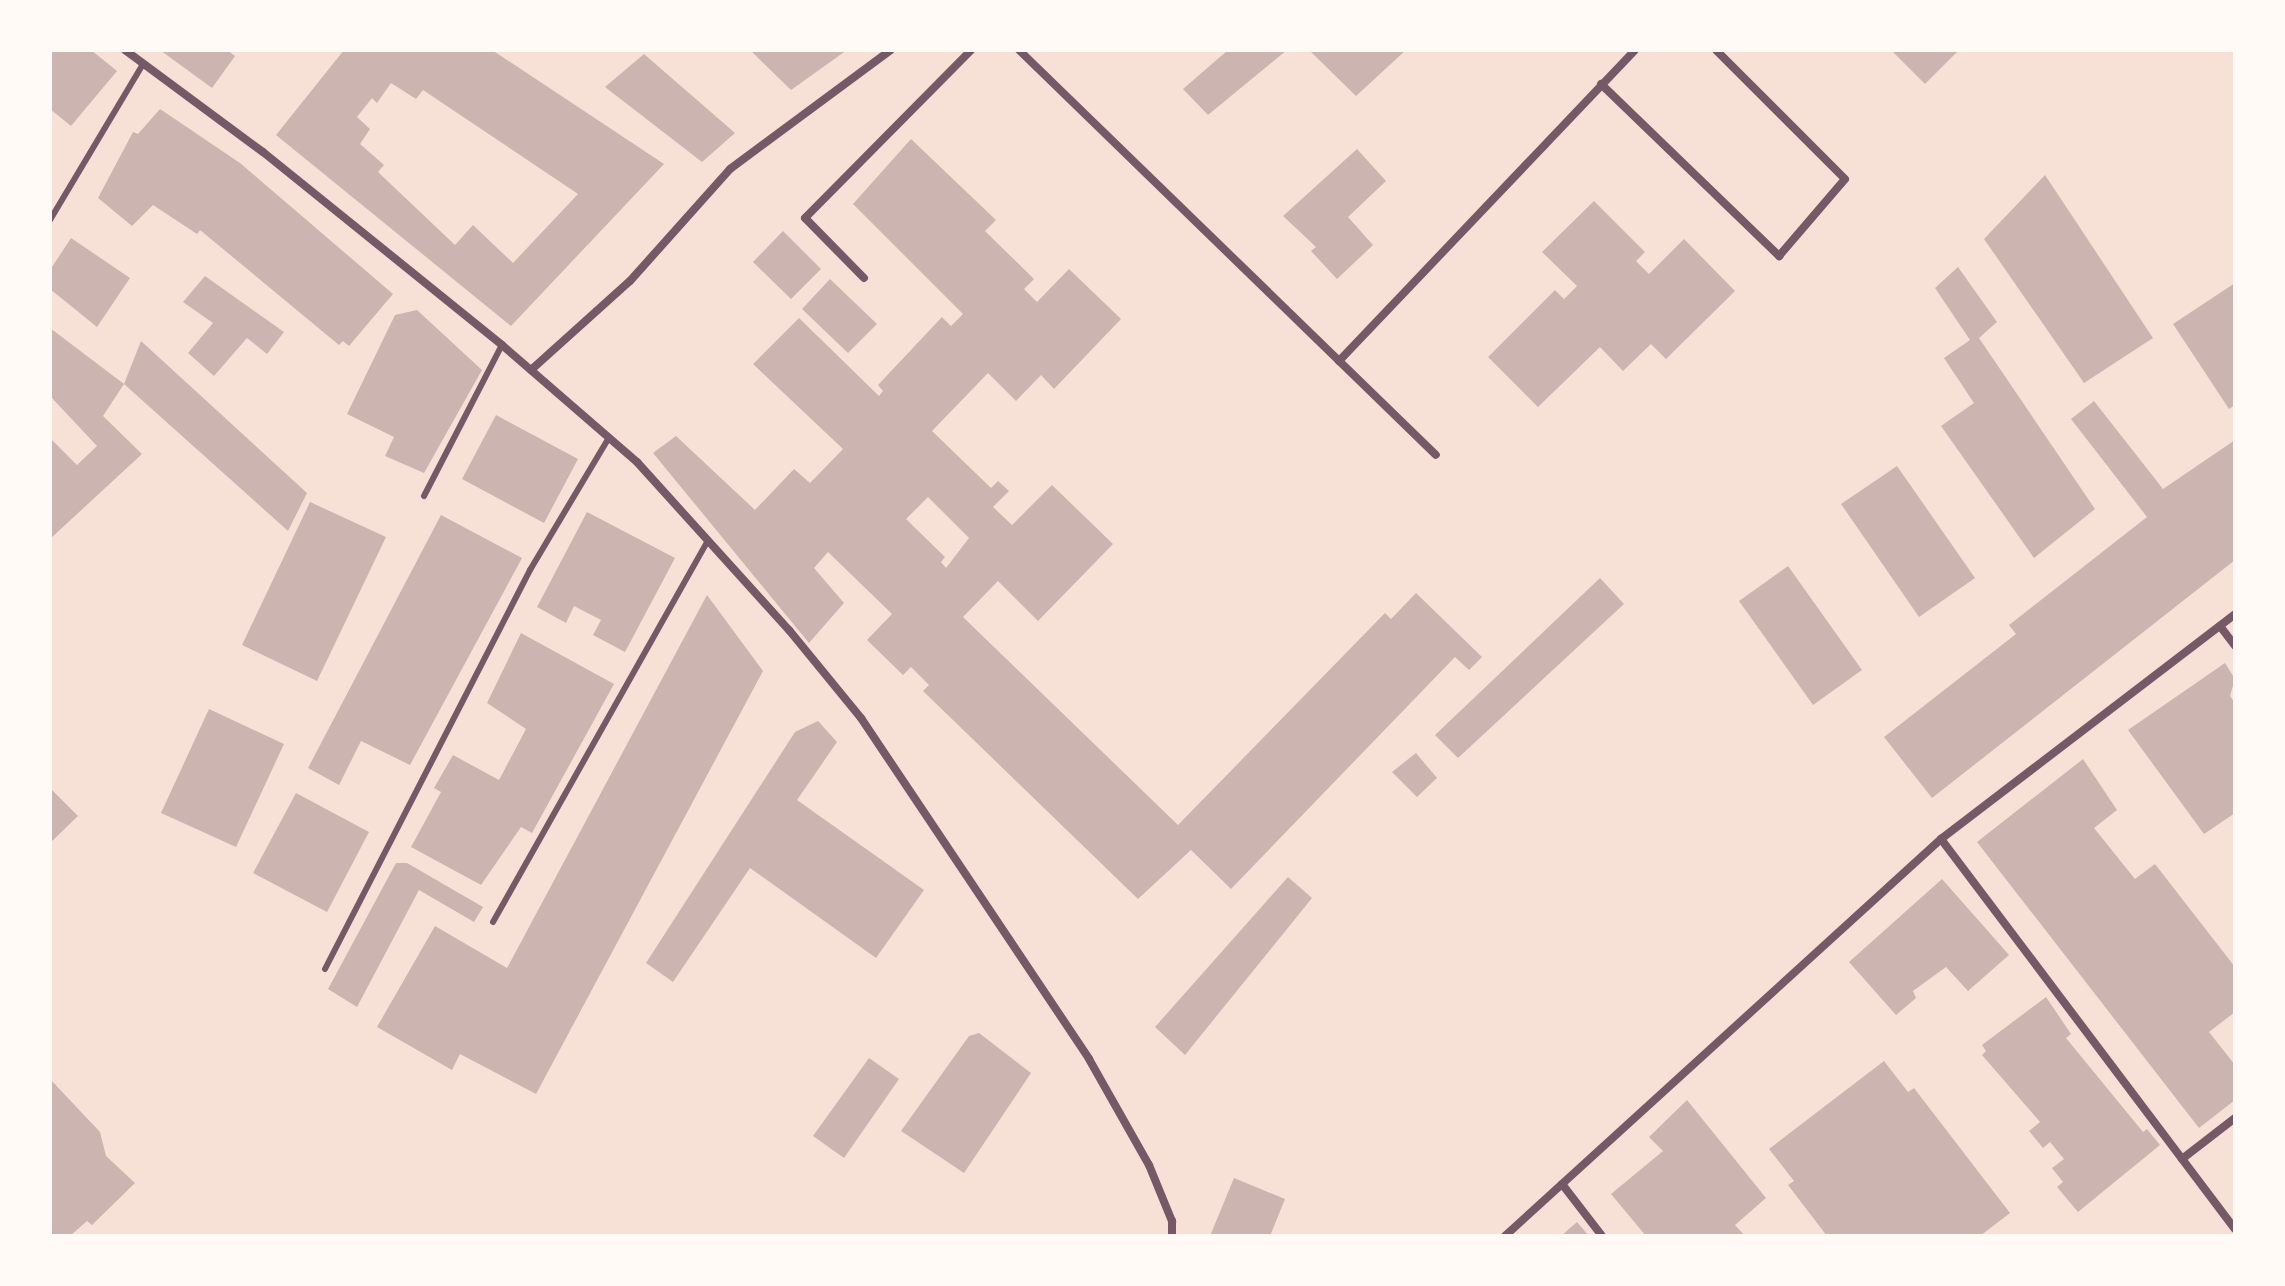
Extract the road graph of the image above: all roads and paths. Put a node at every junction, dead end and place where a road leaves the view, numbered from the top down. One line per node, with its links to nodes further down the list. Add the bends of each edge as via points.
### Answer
1 (125, 50): 7 (street)
2 (891, 50): 13 (street, via 730,169 630,281)
3 (971, 50): 10 (street, via 805,218)
4 (1019, 50): 12 (street)
5 (1635, 50): 8 (street)
6 (1716, 50): 8 (street, via 1845,179 1779,256)
7 (143, 64): 9 (lane); 11 (street, via 263,152)
8 (1601, 84): 12 (street)
9 (50, 220)
10 (864, 278)
11 (502, 345): 13 (street); 16 (lane)
12 (1339, 361): 15 (street)
13 (531, 370): 14 (street)
14 (608, 439): 17 (street, via 637,462); 23 (lane, via 530,570)
15 (1436, 455)
16 (424, 496)
17 (707, 542): 22 (lane); 28 (street, via 861,718 1089,1059 1149,1165)
18 (2235, 614): 19 (street)
19 (2220, 626): 20 (street); 21 (street)
20 (2235, 646)
21 (1941, 839): 25 (street); 26 (street)
22 (493, 922)
23 (325, 969)
24 (2235, 1118): 25 (street)
25 (2182, 1159): 27 (street)
26 (1562, 1184): 29 (street); 30 (street)
27 (2235, 1229)
28 (1174, 1236)
29 (1505, 1236)
30 (1602, 1236)

